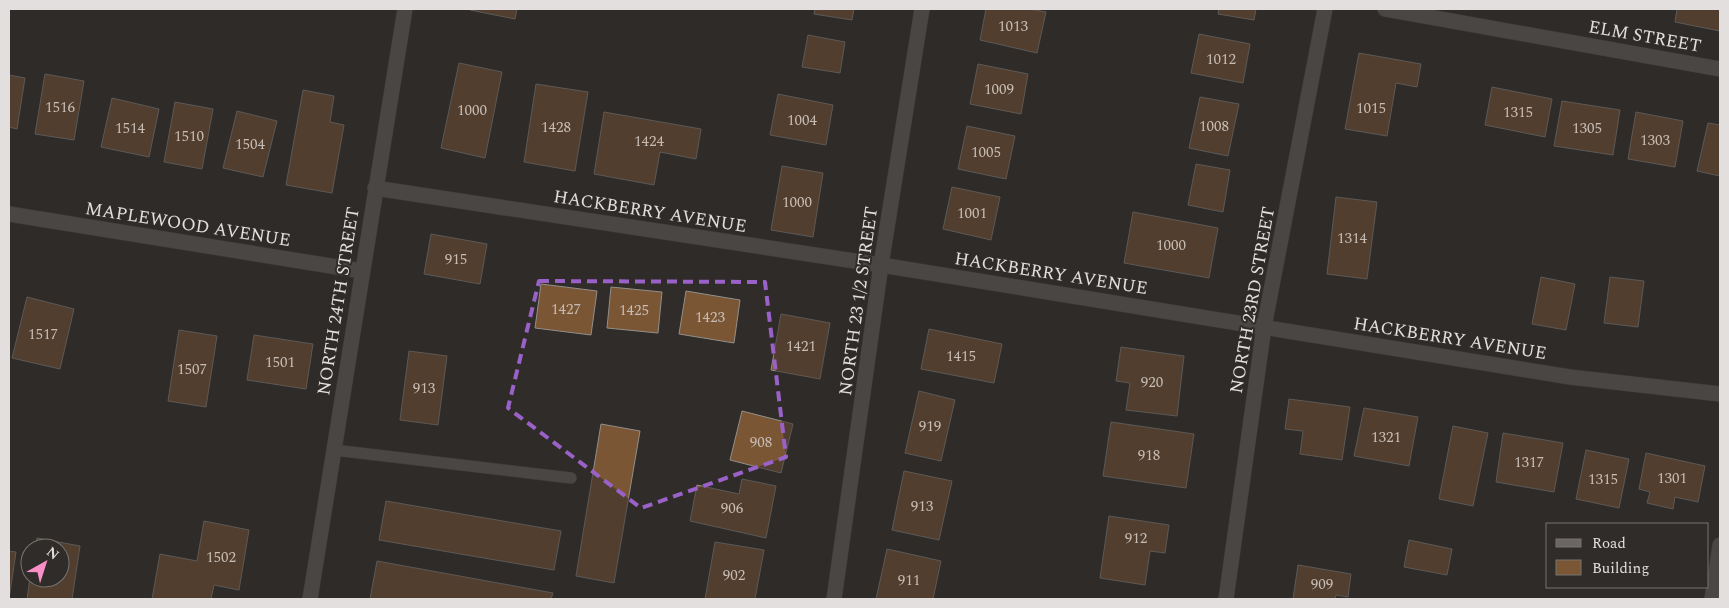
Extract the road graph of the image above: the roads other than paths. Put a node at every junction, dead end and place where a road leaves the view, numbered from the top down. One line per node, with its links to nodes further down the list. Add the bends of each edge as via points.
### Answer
1 (405, 9): 6 (street, NORTH 24TH STREET)
2 (922, 9): 8 (street, NORTH 23 1/2 STREET)
3 (1326, 9): 10 (street, NORTH 23RD STREET)
4 (1385, 9): 5 (street, ELM STREET)
5 (1720, 69)
6 (376, 188): 8 (street, HACKBERRY AVENUE); 9 (street, NORTH 24TH STREET)
7 (9, 214): 9 (street, MAPLEWOOD AVENUE)
8 (882, 265): 10 (street, HACKBERRY AVENUE); 16 (street, NORTH 23 1/2 STREET)
9 (362, 271): 12 (street, NORTH 24TH STREET)
10 (1264, 327): 11 (street, HACKBERRY AVENUE, via 1570,376); 17 (street, NORTH 23RD STREET)
11 (1720, 394)
12 (334, 450): 13 (lane); 15 (street, NORTH 24TH STREET)
13 (571, 478)
14 (1720, 545): 18 (street)
15 (310, 599)
16 (834, 599)
17 (1226, 599)
18 (1712, 599)

